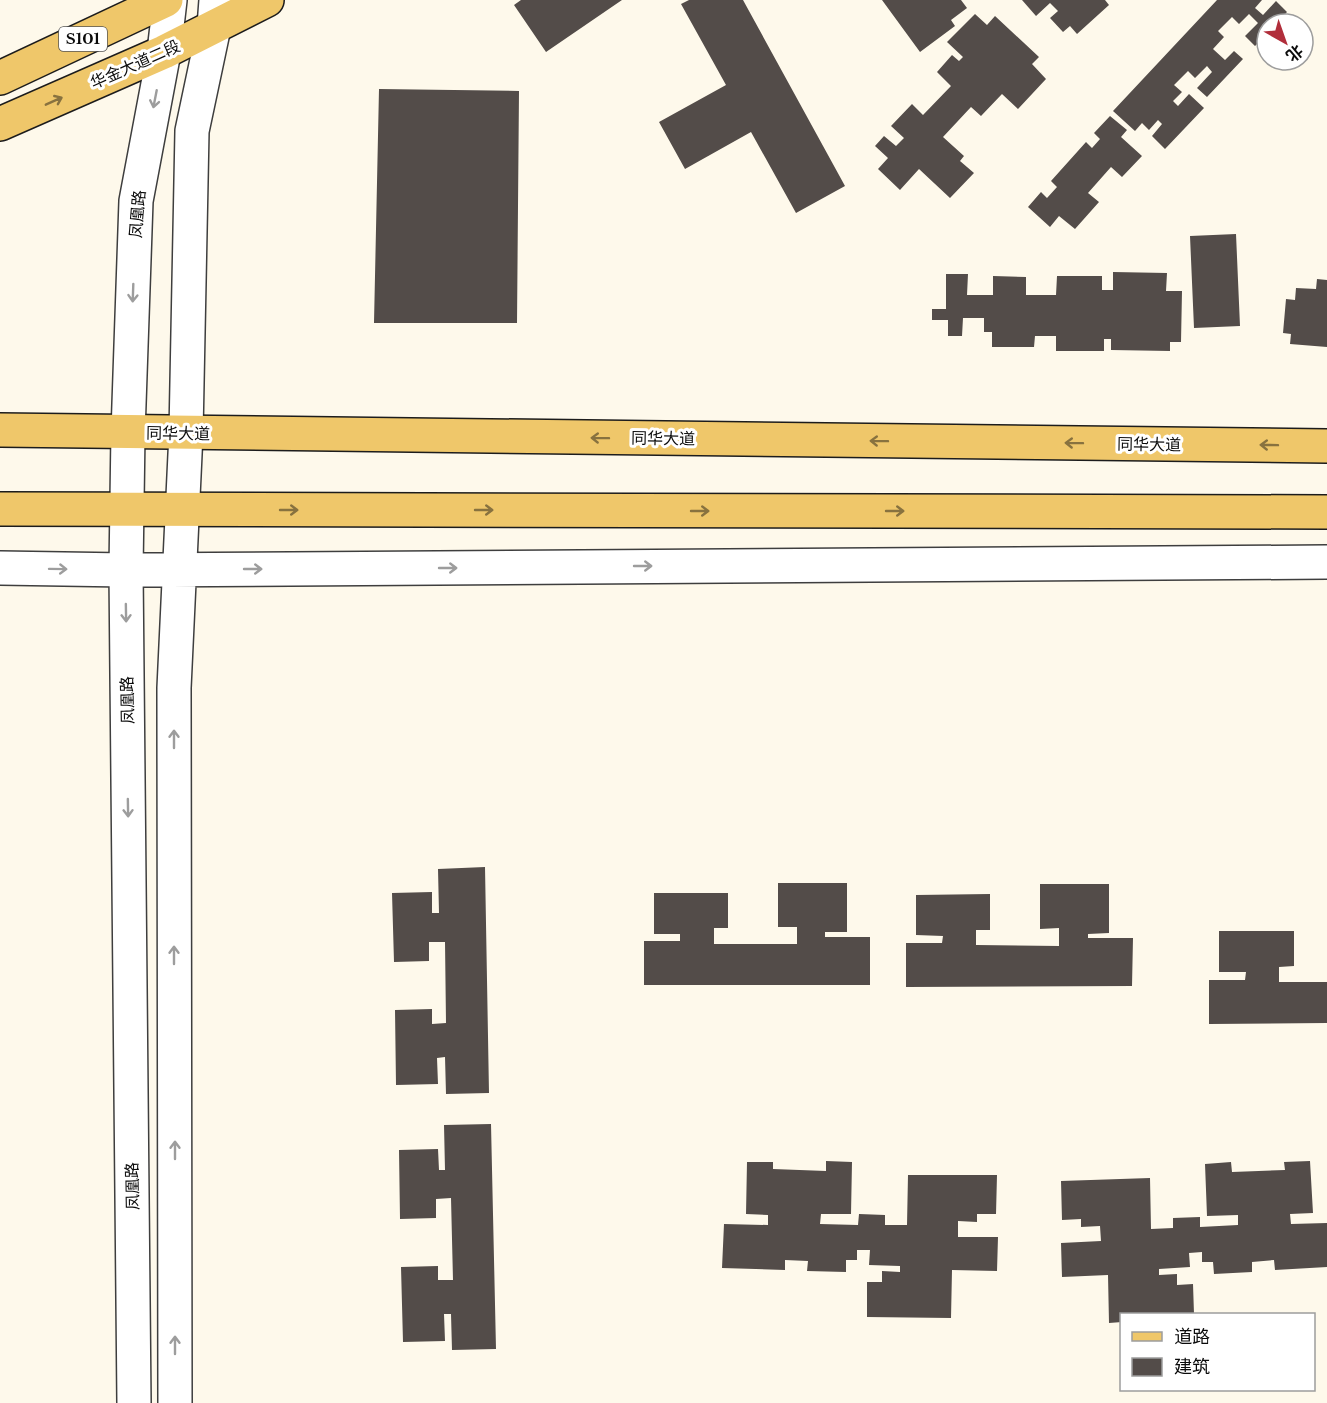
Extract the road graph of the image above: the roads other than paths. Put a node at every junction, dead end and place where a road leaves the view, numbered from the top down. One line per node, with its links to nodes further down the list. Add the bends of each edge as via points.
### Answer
1 (168, 0): 4 (street, 凤凰路); 5 (main road, S101)
2 (267, 0): 3 (main road, 华金大道二段)
3 (215, 13): 4 (main road, 华金大道二段); 9 (street, via 192,131)
4 (164, 52): 6 (main road, 华金大道二段, one-way to 4); 8 (street, 凤凰路, one-way to 8, via 136,201)
5 (0, 78)
6 (0, 124)
7 (0, 430): 8 (main road, 同华大道)
8 (128, 433): 9 (main road, 同华大道); 12 (street, 凤凰路)
9 (186, 433): 10 (main road, 同华大道, one-way to 9); 18 (street, one-way to 9, via 174,688)
10 (1327, 446)
11 (0, 509): 12 (main road)
12 (126, 509): 13 (main road, one-way to 13); 16 (street, 凤凰路)
13 (1327, 512)
14 (1327, 562): 16 (street, one-way to 14)
15 (0, 568): 16 (street, one-way to 16)
16 (126, 570): 17 (street, 凤凰路, one-way to 17)
17 (134, 1403)
18 (175, 1403)

